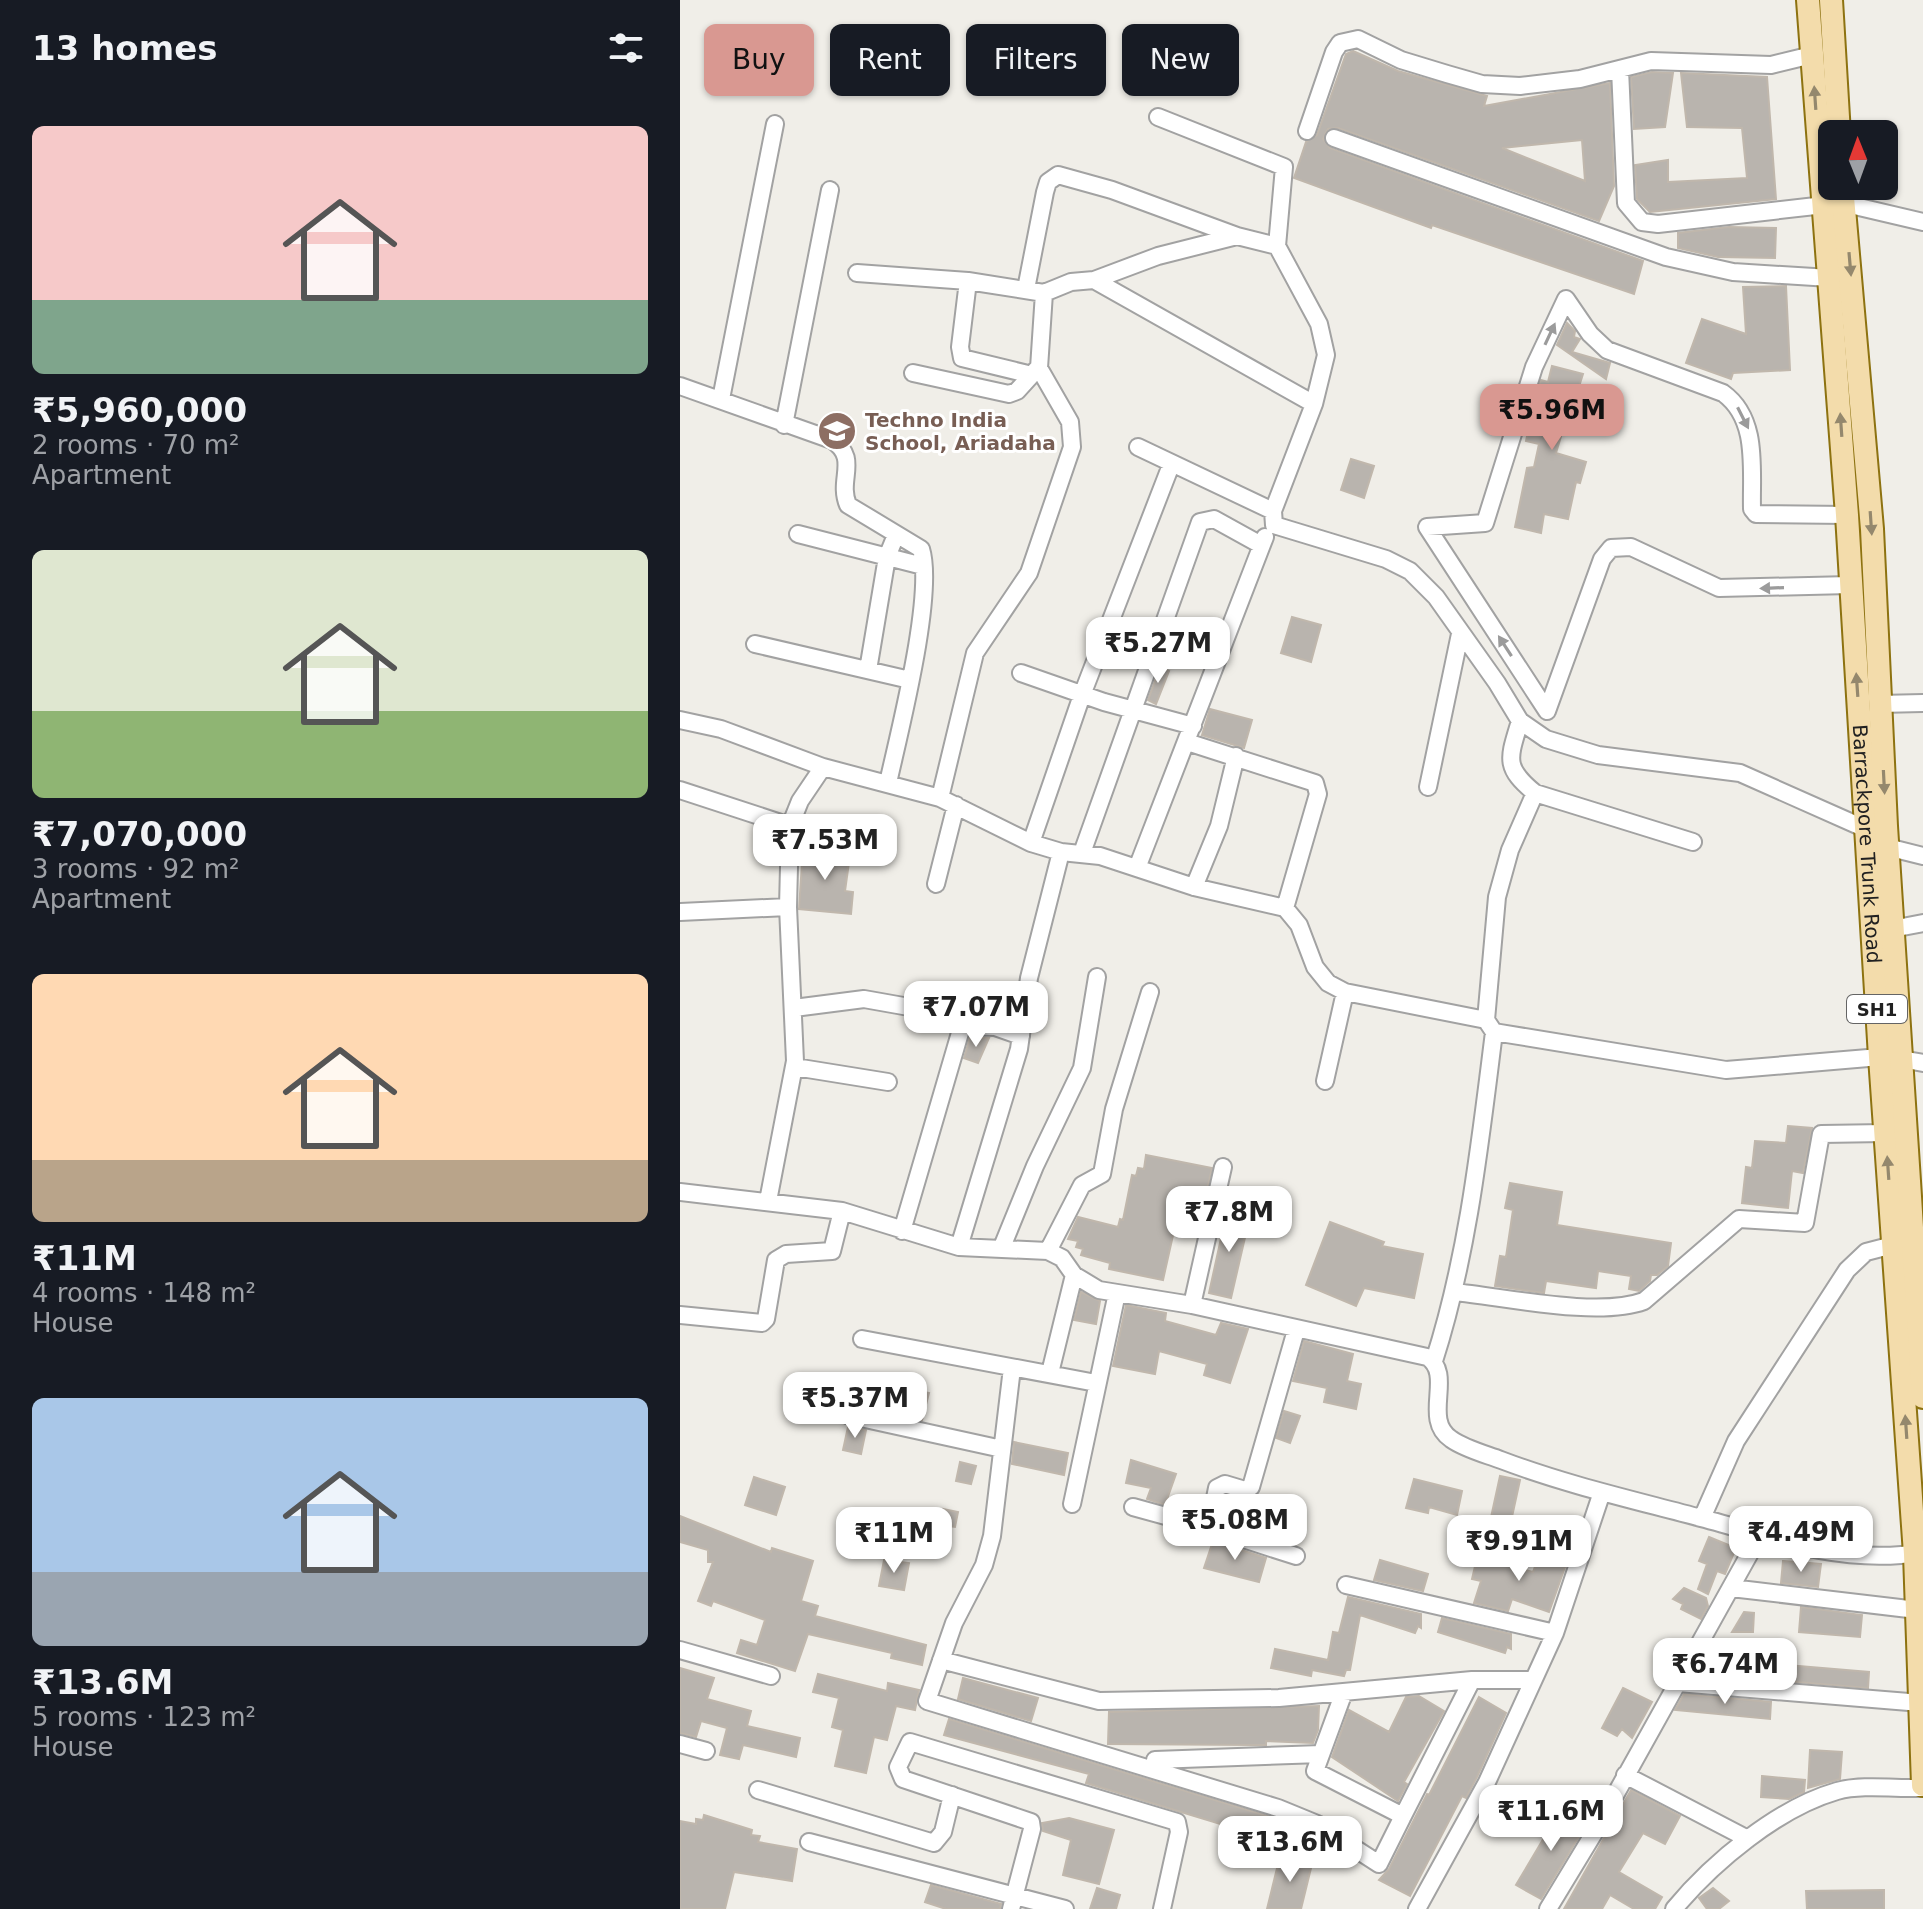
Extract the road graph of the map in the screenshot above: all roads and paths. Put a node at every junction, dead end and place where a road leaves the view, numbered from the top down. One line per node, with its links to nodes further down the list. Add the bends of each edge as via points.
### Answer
1 (1808, 0): 3 (main road, Barrackpore Trunk Road / SH1)
2 (1831, 0): 7 (main road)
3 (1812, 55): 4 (street, via 1771,65 1669,59); 6 (main road, Barrackpore Trunk Road / SH1, one-way to 3)
4 (1620, 69): 9 (street, via 1520,86 1482,84 1349,39 1334,52); 12 (street, via 1626,203 1642,222)
5 (1158, 117): 18 (street, via 1284,167)
6 (1823, 120)
7 (1838, 120)
8 (775, 124): 28 (street)
9 (1307, 131)
10 (1334, 138): 20 (street, via 1666,257 1733,272)
11 (830, 190): 30 (street)
12 (1822, 200)
13 (1836, 200): 20 (main road, Barrackpore Trunk Road / SH1)
14 (1836, 200): 48 (main road, Barrackpore Trunk Road / SH1, one-way to 48, via 1872,529)
15 (1843, 200): 16 (street)
16 (1923, 222)
17 (1237, 236): 18 (street); 21 (street, via 1158,256); 23 (street, via 1058,175 1045,192)
18 (1277, 246): 29 (street, via 1324,339 1324,372)
19 (857, 273): 22 (street)
20 (1830, 278): 33 (main road, Barrackpore Trunk Road / SH1, one-way to 20)
21 (1094, 280): 24 (street); 29 (street)
22 (968, 281): 23 (street); 25 (street, via 962,358)
23 (1026, 289): 24 (street)
24 (1044, 293): 25 (street)
25 (1035, 371): 26 (street, via 1009,394); 59 (street, via 1070,422 1072,447 1034,562 975,653)
26 (913, 373)
27 (680, 386): 28 (street)
28 (721, 399): 30 (street)
29 (1314, 404): 34 (street)
30 (784, 425): 36 (street, via 841,446 850,461 844,491 848,505)
31 (1138, 447): 32 (street)
32 (1171, 465): 34 (street); 46 (street)
33 (1847, 515): 40 (main road, Barrackpore Trunk Road / SH1); 40 (street, one-way to 33, via 1719,588 1631,547 1611,548 1602,559 1547,711 1427,527 1485,523 1534,367 1566,299 1607,350 1731,398 1748,427 1756,514)
34 (1273, 517): 37 (street); 41 (street, via 1410,571 1436,597)
35 (798, 534): 38 (street)
36 (896, 535): 38 (street); 39 (street, via 921,549)
37 (1261, 545): 49 (street, via 1214,519 1200,522); 52 (street)
38 (887, 557): 39 (street); 43 (street)
39 (923, 566): 45 (street)
40 (1850, 585): 62 (main road, Barrackpore Trunk Road / SH1, one-way to 40)
41 (1460, 634): 51 (street); 56 (street)
42 (755, 644): 43 (street)
43 (868, 670): 45 (street)
44 (1021, 673): 46 (street)
45 (910, 680): 55 (street)
46 (1082, 695): 49 (street); 64 (street)
47 (1923, 703): 48 (street)
48 (1879, 704): 65 (main road, Barrackpore Trunk Road / SH1, one-way to 65)
49 (1131, 710): 52 (street); 67 (street)
50 (680, 720): 54 (street, via 721,729)
51 (1520, 721): 58 (street, via 1511,765 1515,777); 62 (street, via 1570,748 1740,773)
52 (1190, 734): 53 (street); 69 (street)
53 (1236, 756): 71 (street, via 1219,826); 73 (street, via 1310,780 1318,788)
54 (823, 767): 55 (street); 61 (street)
55 (888, 783): 59 (street)
56 (1428, 787)
57 (680, 790): 61 (street)
58 (1535, 793): 63 (street); 82 (street, via 1497,897)
59 (940, 798): 60 (street)
60 (956, 805): 64 (street); 70 (street)
61 (790, 826): 72 (street)
62 (1866, 829): 84 (main road, Barrackpore Trunk Road / SH1)
63 (1693, 842)
64 (1031, 843): 66 (street)
65 (1887, 847): 68 (street); 76 (main road, Barrackpore Trunk Road / SH1)
66 (1061, 852): 67 (street); 83 (street, via 1029,978)
67 (1082, 853): 69 (street)
68 (1923, 856)
69 (1137, 868): 71 (street)
70 (936, 884)
71 (1194, 887): 73 (street)
72 (788, 907): 74 (street); 81 (street)
73 (1285, 908): 79 (street, via 1299,925 1315,967)
74 (680, 912)
75 (1923, 923): 76 (street)
76 (1892, 929): 84 (main road, Barrackpore Trunk Road / SH1)
77 (1097, 977): 96 (street, via 1082,1068)
78 (1150, 992): 97 (street, via 1114,1109 1102,1174 1082,1185)
79 (1345, 992): 82 (street); 86 (street)
80 (909, 1007): 81 (street, via 864,999)
81 (794, 1008): 85 (street)
82 (1490, 1026): 84 (street, via 1726,1070); 99 (street, via 1467,1228)
83 (1021, 1036): 93 (street, via 995,1027 962,1026); 95 (street)
84 (1901, 1060): 88 (main road, Barrackpore Trunk Road / SH1); 105 (main road, Barrackpore Trunk Road / SH1)
85 (795, 1067): 87 (street); 91 (street)
86 (1325, 1081)
87 (888, 1082)
88 (1885, 1133): 94 (main road, Barrackpore Trunk Road / SH1, one-way to 88); 99 (street, via 1821,1134 1805,1223 1739,1219 1644,1301 1628,1307)
89 (1223, 1167): 101 (street)
90 (680, 1192): 91 (street)
91 (768, 1201): 92 (street)
92 (842, 1211): 93 (street); 102 (street, via 832,1251 786,1254 776,1260 762,1323)
93 (902, 1231): 95 (street)
94 (1893, 1245): 116 (street, via 1866,1252 1847,1270 1736,1441); 119 (main road, Barrackpore Trunk Road / SH1, one-way to 94)
95 (959, 1247): 96 (street)
96 (1002, 1247): 97 (street)
97 (1048, 1251): 98 (street, via 1062,1258)
98 (1074, 1275): 100 (street, via 1099,1290); 108 (street)
99 (1454, 1292): 106 (street)
100 (1117, 1293): 101 (street); 109 (street)
101 (1192, 1305): 103 (street)
102 (680, 1315)
103 (1296, 1330): 106 (street); 117 (street, via 1251,1487 1217,1488)
104 (862, 1339): 107 (street)
105 (1922, 1357): 110 (main road, Barrackpore Trunk Road / SH1)
106 (1434, 1361): 113 (street, via 1439,1373 1437,1413 1447,1437)
107 (1012, 1368): 108 (street); 112 (street)
108 (1050, 1373): 109 (street)
109 (1096, 1383): 114 (street)
110 (1923, 1397)
111 (847, 1415): 112 (street)
112 (1002, 1449): 126 (street, via 984,1565)
113 (1601, 1495): 116 (street); 124 (street)
114 (1072, 1504)
115 (1133, 1507): 117 (street)
116 (1702, 1518): 118 (street)
117 (1209, 1528): 120 (street)
118 (1760, 1535): 119 (street, via 1821,1551); 122 (street)
119 (1919, 1553): 123 (main road, Barrackpore Trunk Road / SH1)
120 (1296, 1556)
121 (1346, 1585): 124 (street)
122 (1731, 1588): 123 (street); 130 (street)
123 (1917, 1610): 132 (main road, Barrackpore Trunk Road / SH1)
124 (1555, 1633): 129 (street)
125 (680, 1650): 127 (street)
126 (941, 1660): 131 (street, via 1099,1701); 141 (street, via 927,1701 1278,1808 1317,1824 1379,1864)
127 (771, 1676)
128 (1472, 1680): 129 (street); 131 (street); 141 (street)
129 (1533, 1680): 147 (street, via 1487,1782)
130 (1678, 1683): 132 (street); 137 (street)
131 (1344, 1692): 135 (street)
132 (1921, 1703): 138 (main road, Barrackpore Trunk Road / SH1)
133 (680, 1744): 134 (street)
134 (706, 1751)
135 (1321, 1754): 136 (street); 141 (street, via 1315,1771)
136 (1155, 1760)
137 (1625, 1775): 142 (street); 148 (street)
138 (1923, 1786): 142 (street, via 1838,1791 1796,1806)
139 (758, 1790): 140 (street, via 934,1843 943,1832)
140 (952, 1795): 144 (street, via 1031,1822); 146 (street, via 899,1775 910,1742 1177,1822)
141 (1403, 1816)
142 (1748, 1839): 149 (street)
143 (809, 1842): 144 (street)
144 (1013, 1902): 145 (street)
145 (1065, 1909)
146 (1162, 1909)
147 (1417, 1909)
148 (1548, 1909)
149 (1674, 1909)

